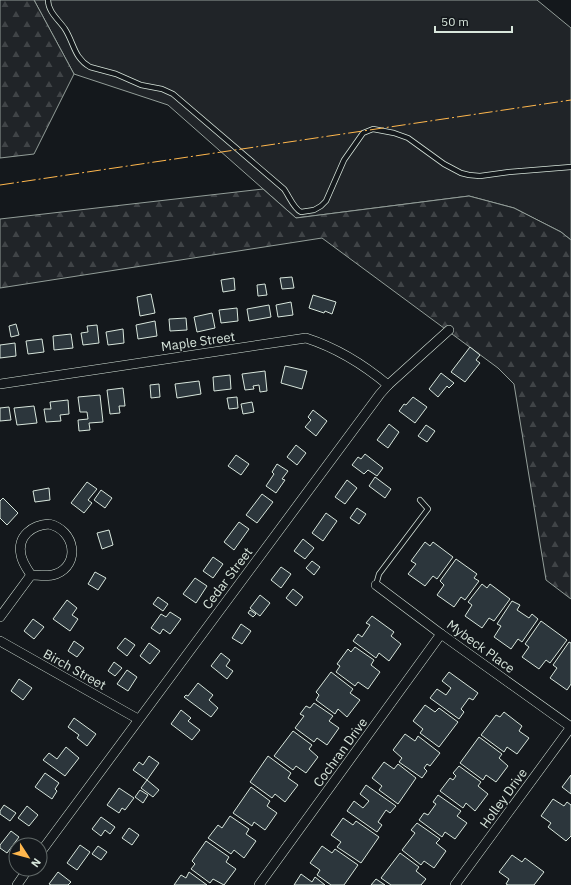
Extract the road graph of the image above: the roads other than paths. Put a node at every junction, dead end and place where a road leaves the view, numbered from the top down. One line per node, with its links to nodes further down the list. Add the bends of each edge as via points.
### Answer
1 (48, 0): 2 (lane, via 53,14 65,29 79,58 86,65 173,94 284,189 295,208 302,212 314,210 326,201 344,160 360,136 370,129 408,138 444,164 469,175)
2 (571, 168)
3 (449, 330): 5 (street, Cedar Street)
4 (0, 384): 5 (street, Maple Street, via 306,338 326,344 348,356)
5 (388, 385): 12 (street, Cedar Street)
6 (420, 500): 8 (lane, via 428,509 379,574)
7 (31, 575): 7 (street, via 55,575 70,561 70,540 63,530 49,524 40,525 35,526 25,536 21,555); 9 (street)
8 (376, 585): 10 (street, Mybeck Place)
9 (0, 617)
10 (441, 634): 13 (street, Mybeck Place); 15 (street, Cochran Drive)
11 (0, 641): 12 (street, Birch Street)
12 (138, 719): 14 (street, Cedar Street)
13 (571, 727): 16 (street, Holley Drive)
14 (48, 842)
15 (259, 885)
16 (455, 885)

